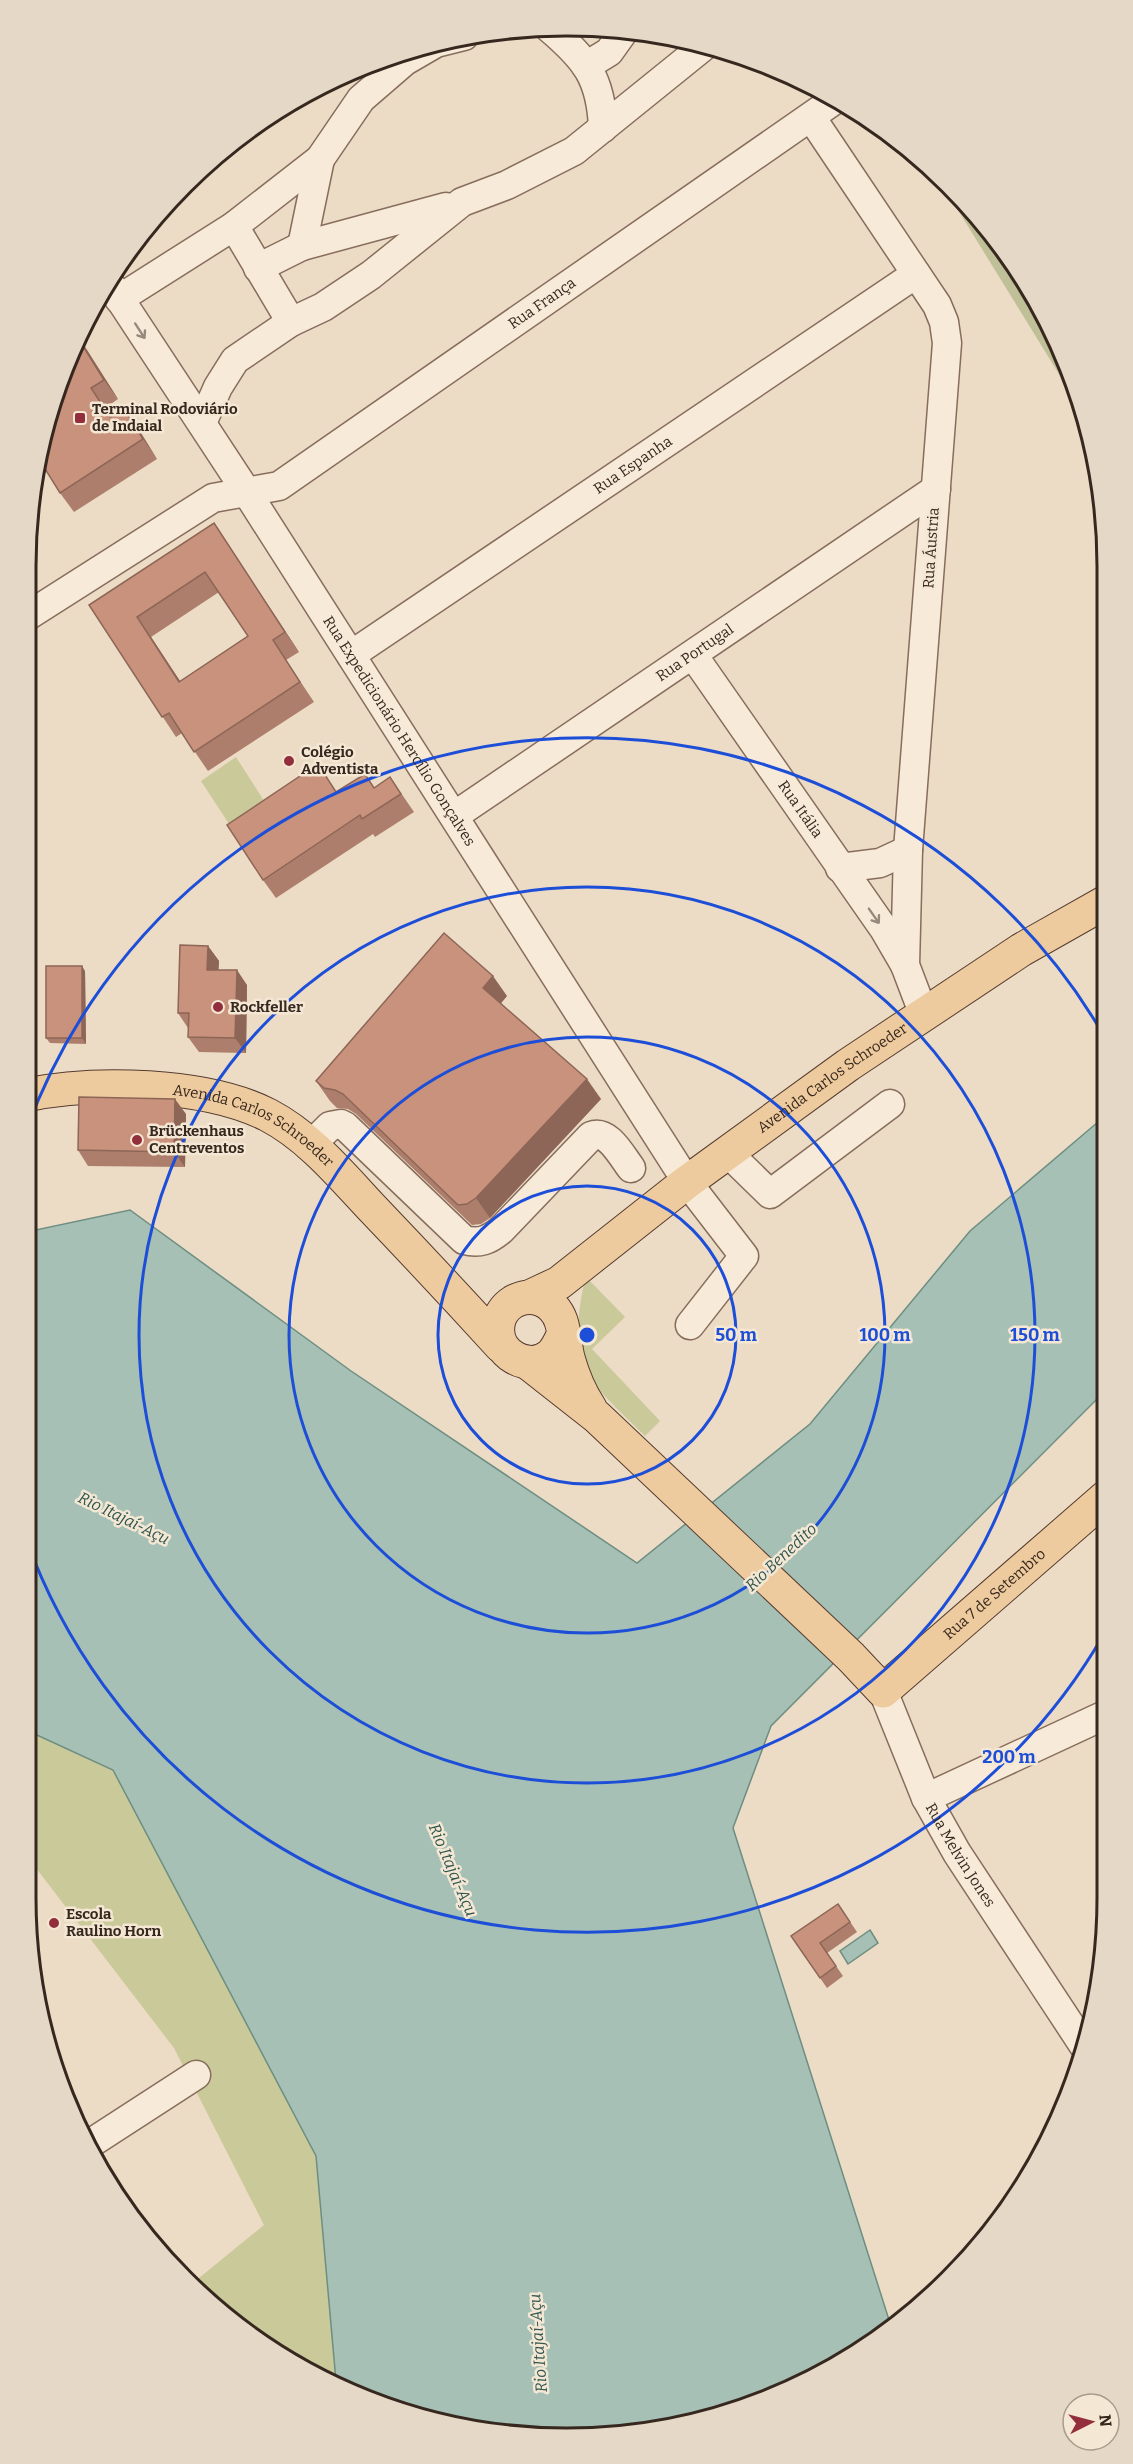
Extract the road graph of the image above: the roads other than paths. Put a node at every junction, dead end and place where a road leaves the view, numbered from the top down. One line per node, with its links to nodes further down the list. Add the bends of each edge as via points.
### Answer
1 (559, 36): 5 (street)
2 (618, 39): 5 (street, via 609,52)
3 (695, 52): 7 (street)
4 (404, 61): 8 (street, via 361,99)
5 (586, 66): 7 (street, via 600,93)
6 (822, 109): 13 (street, Rua Áustria); 18 (street, Rua França, via 279,486)
7 (603, 128): 9 (street, via 574,152)
8 (320, 159): 10 (street); 11 (street)
9 (462, 202): 11 (street); 15 (street, via 371,275 323,307)
10 (234, 226): 12 (street); 14 (street)
11 (302, 246): 12 (street)
12 (258, 267): 15 (street)
13 (916, 274): 17 (street, Rua Áustria, via 937,305 947,343); 20 (street, Rua Espanha)
14 (114, 290): 16 (street, Rua Expedicionário Hercílio Gonçalves, one-way to 16)
15 (291, 322): 16 (street, via 235,360)
16 (202, 423): 18 (street, Rua Expedicionário Hercílio Gonçalves)
17 (936, 489): 21 (street, Rua Portugal); 23 (street, Rua Áustria)
18 (246, 491): 19 (street, Rua França, via 213,498); 20 (street, Rua Expedicionário Hercílio Gonçalves)
19 (36, 611)
20 (351, 655): 22 (street, Rua Expedicionário Hercílio Gonçalves)
21 (693, 655): 22 (street, Rua Portugal); 24 (street, Rua Itália)
22 (454, 816): 33 (street, Rua Expedicionário Hercílio Gonçalves)
23 (908, 850): 24 (street, via 880,863); 26 (street, Rua Áustria)
24 (840, 868): 26 (street, Rua Itália, one-way to 26)
25 (1097, 907): 27 (main road, Avenida Carlos Schroeder, via 1021,950)
26 (905, 965): 27 (street, Rua Áustria)
27 (924, 1014): 31 (main road, Avenida Carlos Schroeder)
28 (36, 1094): 30 (main road, Avenida Carlos Schroeder, via 84,1088 183,1091 251,1107)
29 (890, 1104): 31 (street, via 770,1194)
30 (312, 1144): 32 (street, via 330,1126 341,1124 464,1240 476,1243 501,1230 591,1136 605,1135); 34 (main road, Avenida Carlos Schroeder)
31 (728, 1153): 33 (main road, Avenida Carlos Schroeder)
32 (631, 1168)
33 (687, 1182): 35 (main road, Avenida Carlos Schroeder); 37 (street, Rua Expedicionário Hercílio Gonçalves, via 744,1256)
34 (433, 1272): 36 (main road, Avenida Carlos Schroeder, via 474,1294 496,1299); 39 (main road, Avenida Carlos Schroeder)
35 (574, 1272): 36 (main road, Avenida Carlos Schroeder, via 545,1291); 38 (main road, via 566,1288)
36 (524, 1298): 38 (main road, via 538,1298 549,1304 557,1312); 39 (main road, via 509,1305 498,1324 498,1335)
37 (690, 1326)
38 (562, 1329): 39 (main road, via 558,1347 549,1356 539,1361); 40 (main road, via 575,1380)
39 (514, 1354): 40 (main road, Avenida Carlos Schroeder)
40 (597, 1417): 42 (main road, Rua Melvin Jones)
41 (1097, 1505): 42 (main road, Rua 7 de Setembro)
42 (883, 1691): 44 (street, Rua Melvin Jones)
43 (1097, 1719): 44 (street)
44 (926, 1798): 45 (street, Rua Melvin Jones, via 957,1853)
45 (1078, 2037)
46 (196, 2075): 47 (street)
47 (95, 2140)

